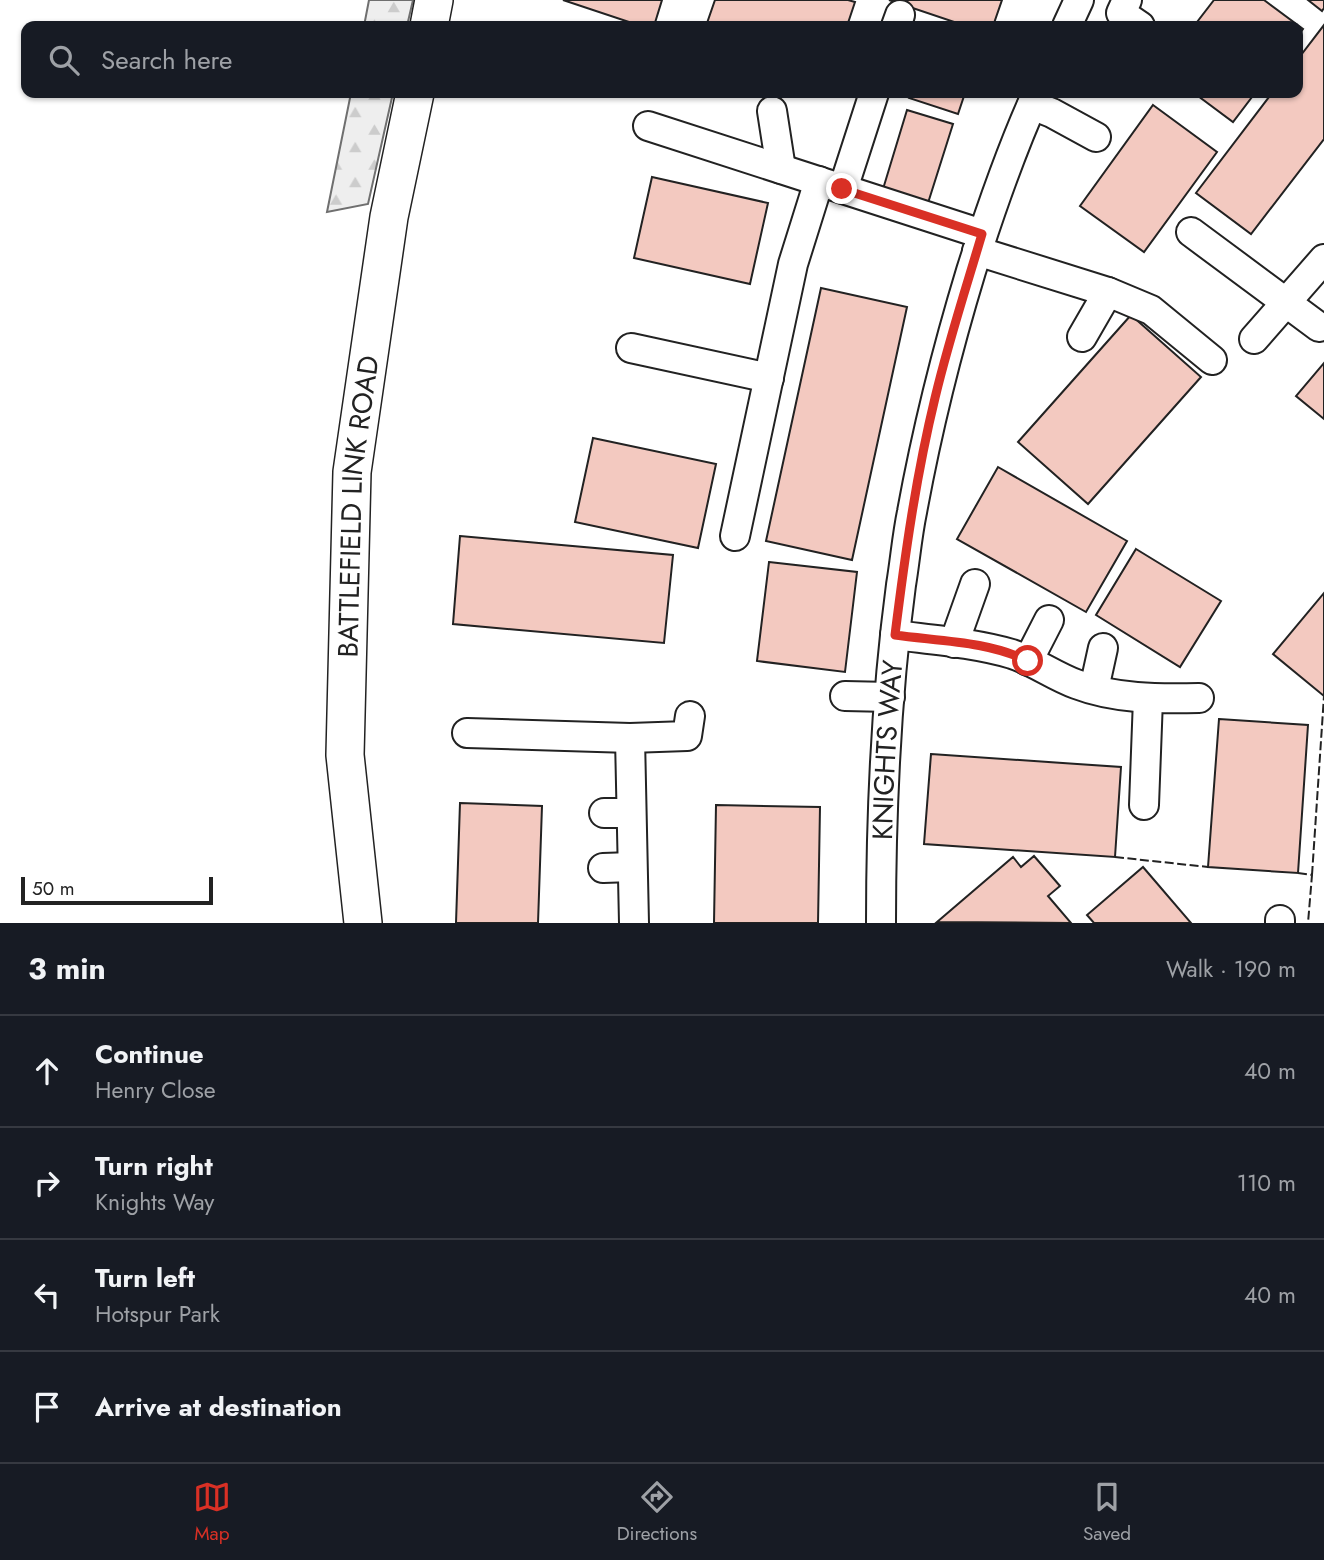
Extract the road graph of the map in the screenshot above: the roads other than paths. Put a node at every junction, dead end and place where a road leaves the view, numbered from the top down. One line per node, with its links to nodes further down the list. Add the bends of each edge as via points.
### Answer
1 (434, 0): 4 (main road)
2 (1079, 0): 5 (street)
3 (1127, 0): 6 (street, via 1121,13)
4 (430, 21)
5 (1069, 21)
6 (1133, 21)
7 (414, 98): 46 (main road, BATTLEFIELD LINK ROAD, via 389,217 352,472 345,755)
8 (872, 98): 14 (street)
9 (1035, 99): 12 (street); 16 (street, KNIGHTS WAY)
10 (772, 111): 13 (street)
11 (648, 126): 13 (street)
12 (1096, 137)
13 (781, 169): 14 (street)
14 (830, 185): 16 (street); 25 (street, via 793,264)
15 (1191, 232): 19 (street)
16 (980, 242): 18 (street); 29 (street, KNIGHTS WAY, via 935,399 911,514)
17 (1324, 259): 19 (street)
18 (1108, 292): 21 (street); 24 (street, via 1151,310)
19 (1285, 303): 20 (street); 22 (street)
20 (1319, 327)
21 (1082, 337)
22 (1254, 339)
23 (631, 348): 25 (street)
24 (1212, 360)
25 (769, 378): 26 (street)
26 (735, 536)
27 (975, 584): 30 (street)
28 (1049, 620): 32 (street)
29 (895, 635): 30 (street); 35 (street, KNIGHTS WAY)
30 (954, 643): 32 (street, via 1015,654)
31 (1103, 648): 33 (street)
32 (1028, 661): 33 (street)
33 (1094, 689): 37 (street)
34 (845, 696): 35 (street)
35 (890, 697): 48 (street, KNIGHTS WAY)
36 (1199, 698): 37 (street)
37 (1148, 699): 41 (street)
38 (690, 716): 40 (street, via 687,736)
39 (467, 733): 40 (street)
40 (630, 738): 43 (street)
41 (1144, 805)
42 (604, 813): 43 (street)
43 (631, 813): 44 (street)
44 (632, 867): 45 (street); 47 (street)
45 (603, 868)
46 (363, 923)
47 (634, 923)
48 (881, 923)

